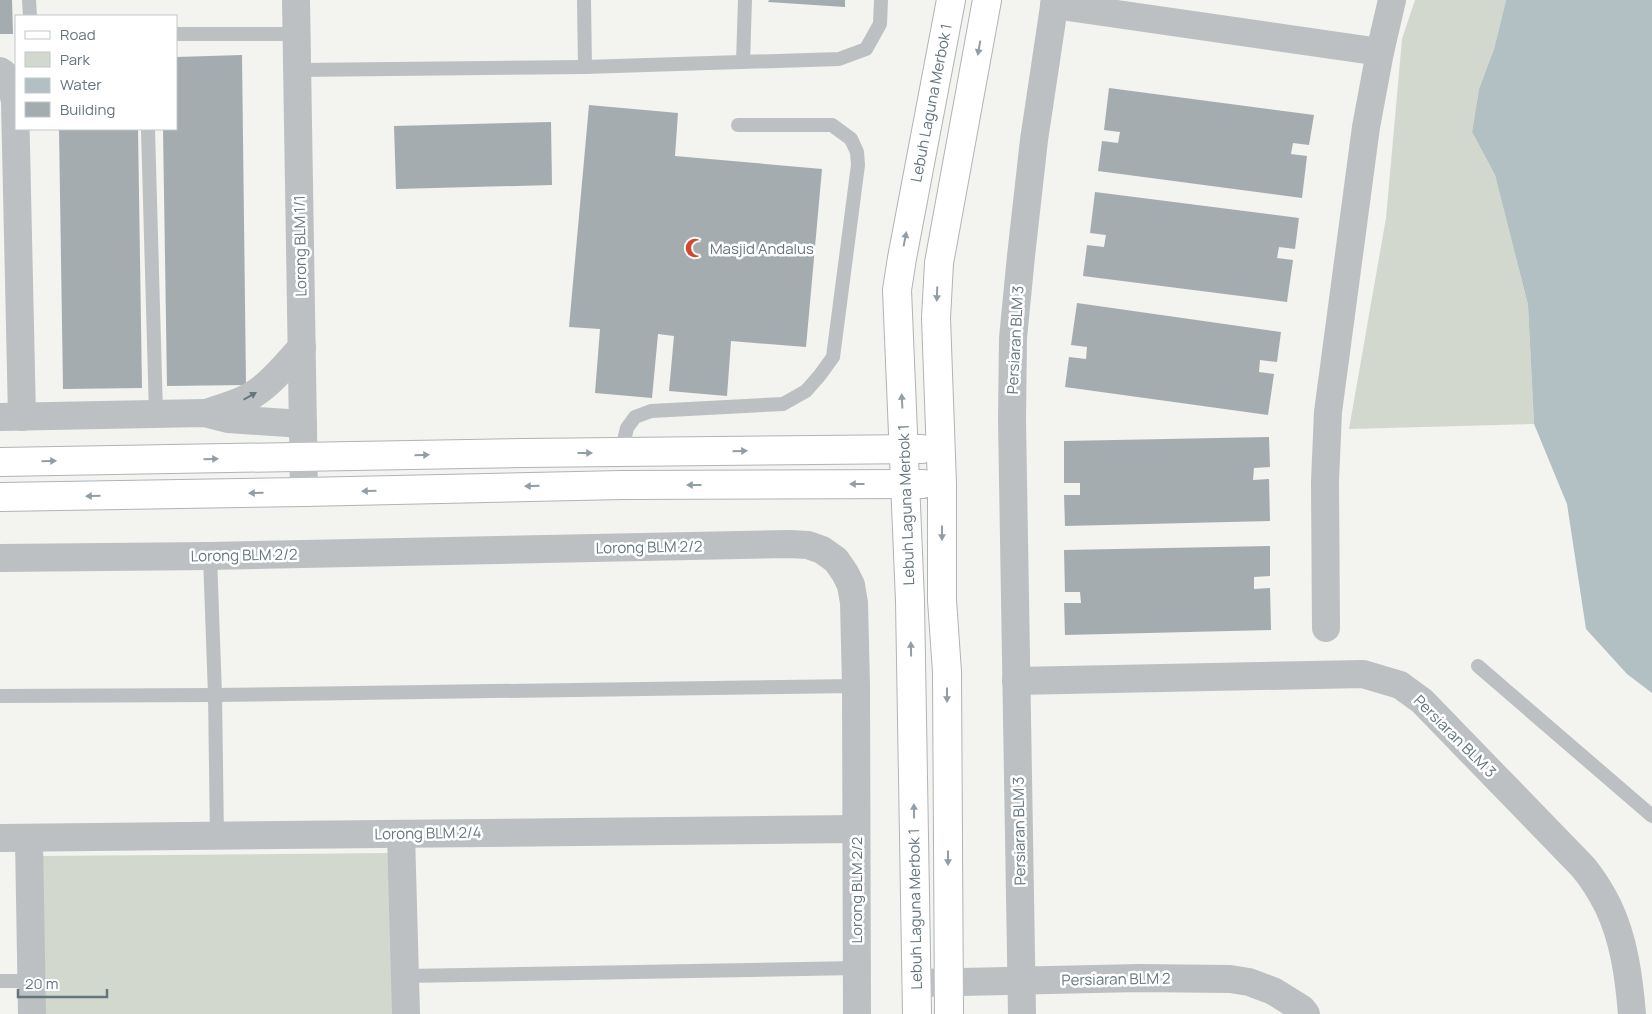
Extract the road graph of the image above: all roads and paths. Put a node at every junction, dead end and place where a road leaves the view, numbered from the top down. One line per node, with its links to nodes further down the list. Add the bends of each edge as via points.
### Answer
1 (29, 0): 10 (lane)
2 (296, 0): 12 (street, Lorong BLM 1/1)
3 (584, 0): 15 (lane)
4 (745, 0): 14 (lane)
5 (881, 0): 14 (lane, via 880,24 866,49 839,59)
6 (951, 0): 26 (street, Lebuh Laguna Merbok 1, one-way to 6, via 897,290)
7 (987, 0): 25 (street, one-way to 25, via 939,262 936,318)
8 (1392, 0): 13 (street)
9 (1054, 3): 13 (street); 38 (street, Persiaran BLM 3, via 1020,256 1013,338)
10 (30, 15)
11 (178, 34): 12 (lane)
12 (297, 34): 17 (street, Lorong BLM 1/1)
13 (1380, 52): 36 (street, via 1366,127 1328,412)
14 (743, 62): 15 (lane)
15 (585, 67): 17 (lane)
16 (7, 69): 23 (street, via 15,101)
17 (297, 70): 20 (street, Lorong BLM 1/1)
18 (738, 125): 27 (lane, via 832,125 851,139 858,165 833,357 806,391 783,404 651,411 635,417 627,428)
19 (148, 130): 22 (lane)
20 (302, 347): 21 (street, one-way to 20, via 254,394); 24 (street, Lorong BLM 1/1)
21 (204, 413): 22 (street); 24 (street, via 228,419)
22 (156, 414): 23 (street)
23 (11, 417)
24 (303, 424): 28 (street, Lorong BLM 1/1)
25 (941, 449): 26 (street); 31 (street)
26 (904, 450): 27 (street, one-way to 26); 30 (street, Lebuh Laguna Merbok 1)
27 (621, 453): 28 (street, one-way to 27)
28 (304, 458): 29 (street, one-way to 28); 32 (street, Lorong BLM 1/1)
29 (0, 462)
30 (906, 484): 31 (street); 32 (street, one-way to 32, via 613,485); 53 (street, Lebuh Laguna Merbok 1, one-way to 30)
31 (942, 484): 54 (street, one-way to 54)
32 (304, 492): 33 (street, one-way to 33)
33 (0, 497)
34 (210, 556): 35 (street, Lorong BLM 2/2); 39 (street, Lorong BLM 2/2, via 808,545 836,560 851,585); 40 (lane)
35 (0, 558)
36 (1326, 628)
37 (1478, 666): 42 (lane)
38 (1016, 681): 52 (street, Persiaran BLM 3); 62 (street, Persiaran BLM 3, via 1363,674 1400,685 1422,701 1573,855 1597,885 1609,907 1623,950)
39 (856, 686): 40 (lane); 43 (street, Lorong BLM 2/2)
40 (215, 695): 41 (lane); 45 (lane)
41 (0, 696)
42 (1652, 816)
43 (856, 829): 44 (street, Lorong BLM 2/4); 48 (street, Lorong BLM 2/2)
44 (401, 834): 45 (street, Lorong BLM 2/4); 49 (street)
45 (217, 836): 47 (street, Lorong BLM 2/4)
46 (0, 838): 47 (street, Lorong BLM 2/4)
47 (29, 838): 51 (street)
48 (857, 968): 49 (lane); 57 (street, Lorong BLM 2/2)
49 (404, 976): 56 (street)
50 (0, 981): 51 (lane)
51 (31, 981): 55 (street)
52 (1022, 981): 54 (street, Persiaran BLM 2); 60 (street, Persiaran BLM 3); 61 (street, Persiaran BLM 2, via 1230,979 1273,991)
53 (916, 982): 54 (street, Persiaran BLM 2); 58 (street, Lebuh Laguna Merbok 1)
54 (949, 982): 59 (street)
55 (32, 1014)
56 (406, 1014)
57 (857, 1014)
58 (917, 1014)
59 (949, 1014)
60 (1022, 1014)
61 (1306, 1014)
62 (1632, 1014)

